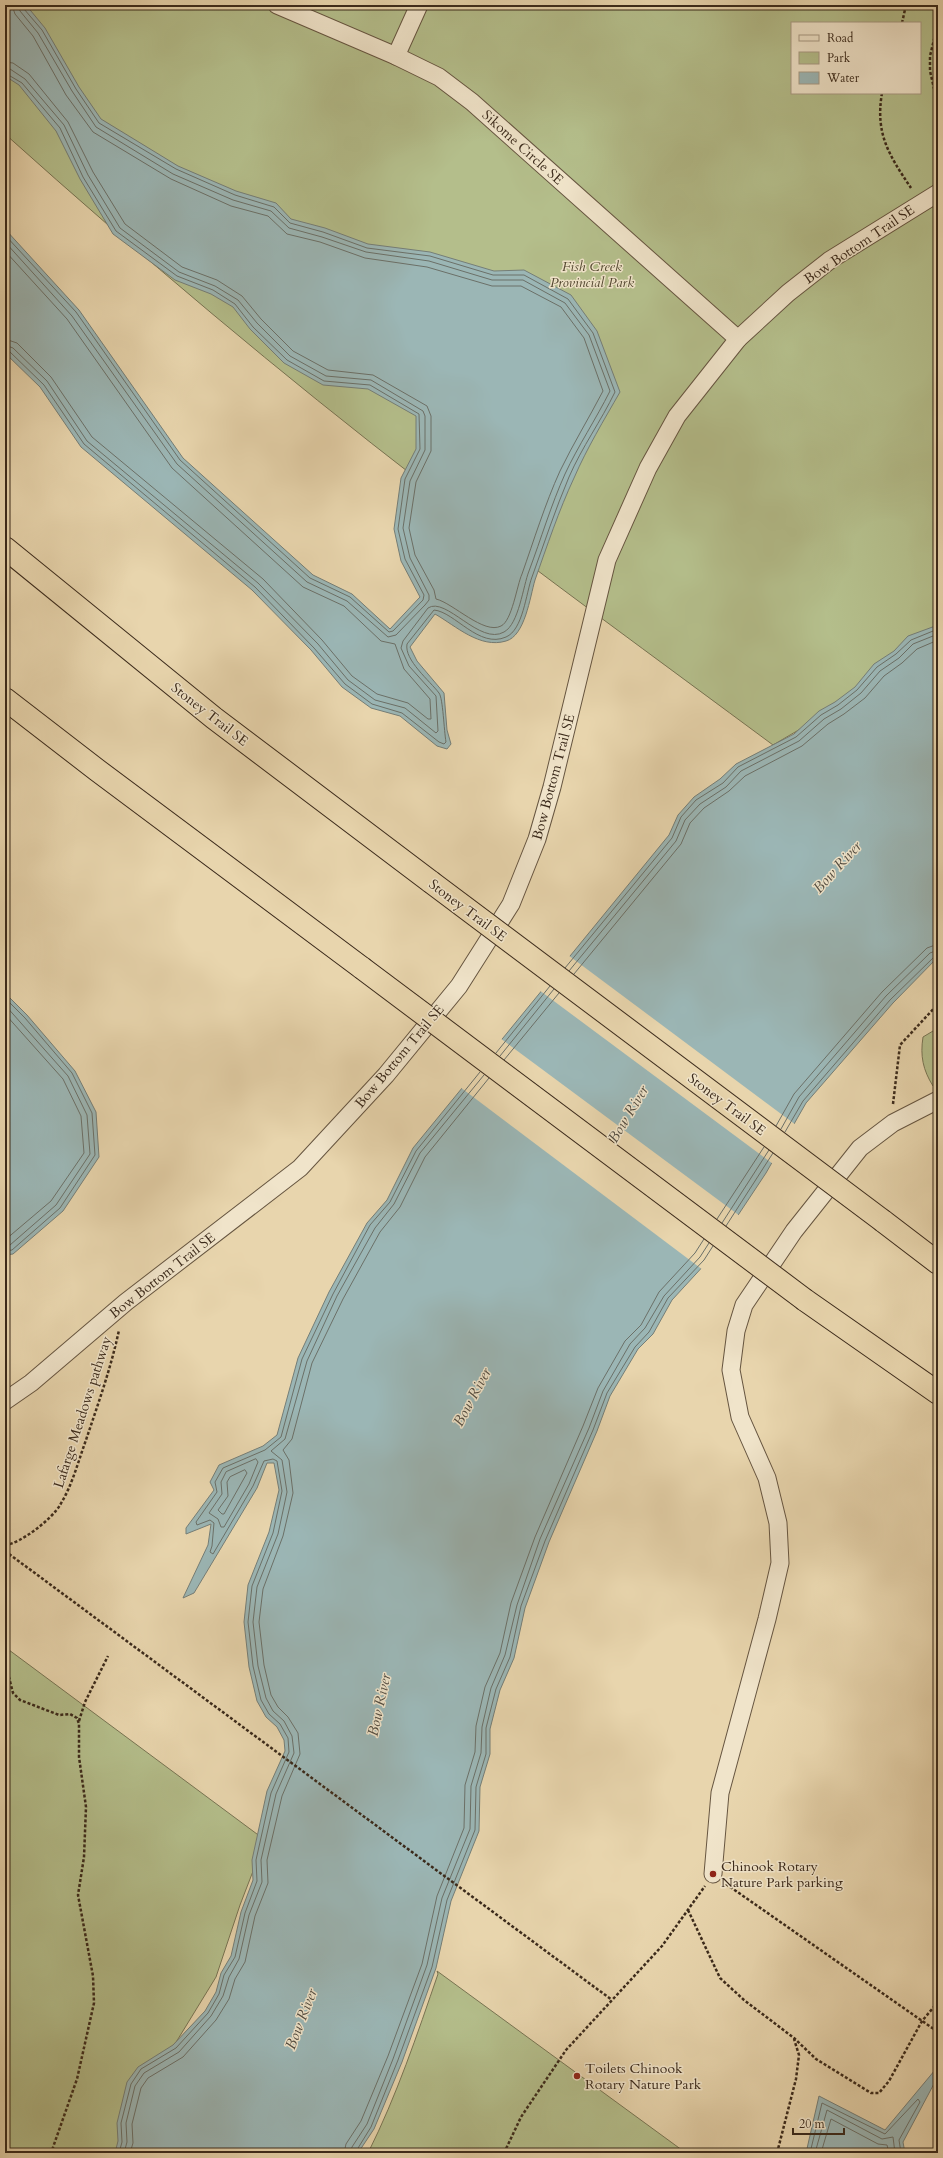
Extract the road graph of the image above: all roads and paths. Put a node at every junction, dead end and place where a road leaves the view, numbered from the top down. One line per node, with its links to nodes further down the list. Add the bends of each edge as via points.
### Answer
1 (277, 5): 6 (street, Sikome Circle SE)
2 (419, 5): 6 (street)
3 (906, 5): 4 (path)
4 (902, 22)
5 (938, 23): 8 (path, via 930,64)
6 (396, 56): 11 (street, Sikome Circle SE, via 439,78 472,102)
7 (882, 94): 9 (path, via 879,120 883,141)
8 (938, 106)
9 (911, 188)
10 (938, 193): 11 (street, Bow Bottom Trail SE, via 830,260 788,293)
11 (738, 339): 18 (street, Bow Bottom Trail SE, via 677,416 648,468 607,560 552,787 537,839 507,911 459,986 386,1075 300,1168)
12 (5, 548): 17 (highway, Stoney Trail SE, bridge, via 214,718)
13 (5, 699): 19 (highway, bridge, via 806,1300)
14 (938, 1004): 16 (path, via 900,1045 892,1095)
15 (938, 1100): 16 (street)
16 (893, 1123): 28 (street, via 860,1148 794,1231 744,1305 736,1331 731,1370 738,1409 767,1478 778,1523 780,1563 720,1793)
17 (938, 1263)
18 (126, 1302): 20 (street, Bow Bottom Trail SE, via 31,1383); 21 (path, Lafarge Meadows pathway, via 112,1362 76,1470 60,1506 26,1538 13,1545)
19 (938, 1394)
20 (5, 1401)
21 (5, 1545)
22 (5, 1551): 23 (path)
23 (10, 1555): 24 (path); 30 (path)
24 (5, 1562)
25 (108, 1656): 27 (path)
26 (5, 1662): 27 (path, via 13,1693 20,1700 59,1715 70,1714)
27 (78, 1721): 35 (path, via 79,1757 86,1807 84,1857 78,1895 93,1976 94,2003 77,2079)
28 (713, 1874): 29 (path); 32 (path)
29 (688, 1910): 30 (path, via 662,1946); 34 (path, via 720,1978)
30 (612, 2000): 36 (path, via 566,2050 521,2117)
31 (938, 2002): 32 (path)
32 (922, 2021): 33 (path); 34 (path, via 889,2081 879,2093 871,2093 816,2060)
33 (938, 2032)
34 (794, 2038): 37 (path, via 799,2055 796,2080)
35 (51, 2153)
36 (504, 2153)
37 (778, 2153)

